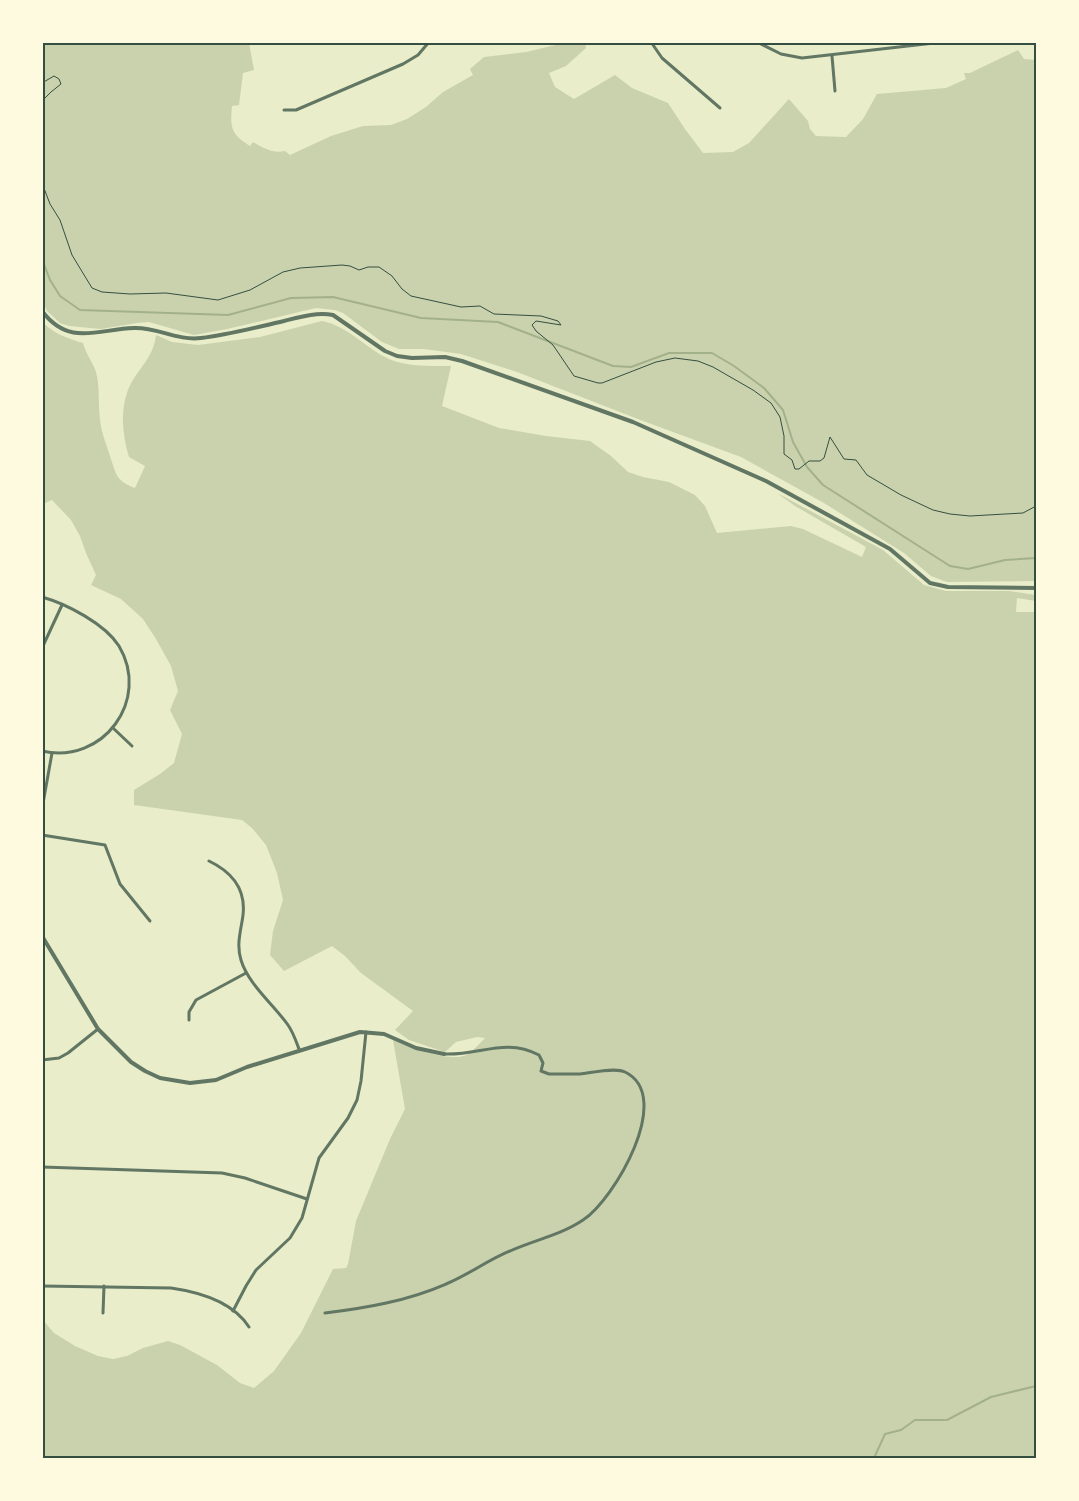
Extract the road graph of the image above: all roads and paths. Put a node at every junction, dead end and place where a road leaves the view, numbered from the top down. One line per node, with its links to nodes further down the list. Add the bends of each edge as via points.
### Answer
1 (429, 42): 10 (street, via 418,55 403,64 296,110)
2 (651, 42): 9 (street, via 662,58)
3 (757, 42): 5 (street, via 792,57)
4 (943, 42): 5 (street)
5 (832, 56): 7 (street)
6 (42, 83): 8 (path, via 54,76 61,84)
7 (835, 91)
8 (42, 101)
9 (720, 108)
10 (284, 110)
11 (42, 183): 13 (path, via 72,255 92,288 102,292 166,293 218,300 300,268 342,265 359,270 379,267 411,296 461,307 480,306 494,314 541,316 558,321 561,325 536,321 532,325 553,345 571,373 578,378 602,383 675,358 698,360 713,367 771,403 780,416 784,454 792,460 796,470 809,461 824,458 830,437 844,459 856,460 867,475 933,510 970,516 1023,513)
12 (42, 311): 14 (street, via 57,326 75,333 140,328 194,339 304,316 333,315 397,356 444,357 462,362 633,422 758,477 890,549 936,585)
13 (1036, 506)
14 (1036, 588)
15 (42, 597): 16 (street)
16 (62, 605): 17 (street); 18 (street, via 102,628 121,651 128,673 128,694)
17 (42, 648)
18 (113, 728): 19 (street); 21 (street, via 91,746 70,753)
19 (132, 746)
20 (42, 751): 21 (street)
21 (52, 753): 22 (street)
22 (42, 809)
23 (42, 835): 25 (street, via 105,845 120,884)
24 (209, 861): 27 (street, via 223,867 240,889 243,909 238,951)
25 (150, 921)
26 (42, 936): 29 (street)
27 (246, 973): 28 (street, via 196,1000 189,1012); 31 (street, via 289,1026)
28 (189, 1020)
29 (98, 1029): 31 (street, via 119,1051 146,1071 176,1082 216,1080); 33 (street, via 59,1058)
30 (366, 1032): 31 (street, via 350,1033); 32 (street, via 384,1034 416,1048); 35 (street, via 357,1100 320,1158)
31 (299, 1049)
32 (444, 1054): 40 (street, via 520,1047 539,1055 541,1070 549,1074 622,1070 634,1077 642,1092 644,1110 636,1147 604,1200 583,1220 510,1251 446,1284 404,1299)
33 (42, 1060)
34 (42, 1166): 35 (street, via 222,1173)
35 (307, 1199): 38 (street, via 297,1228 256,1270)
36 (42, 1286): 37 (street)
37 (104, 1286): 38 (street, via 190,1290); 39 (street)
38 (233, 1311): 41 (street)
39 (104, 1313)
40 (325, 1313)
41 (249, 1327)

